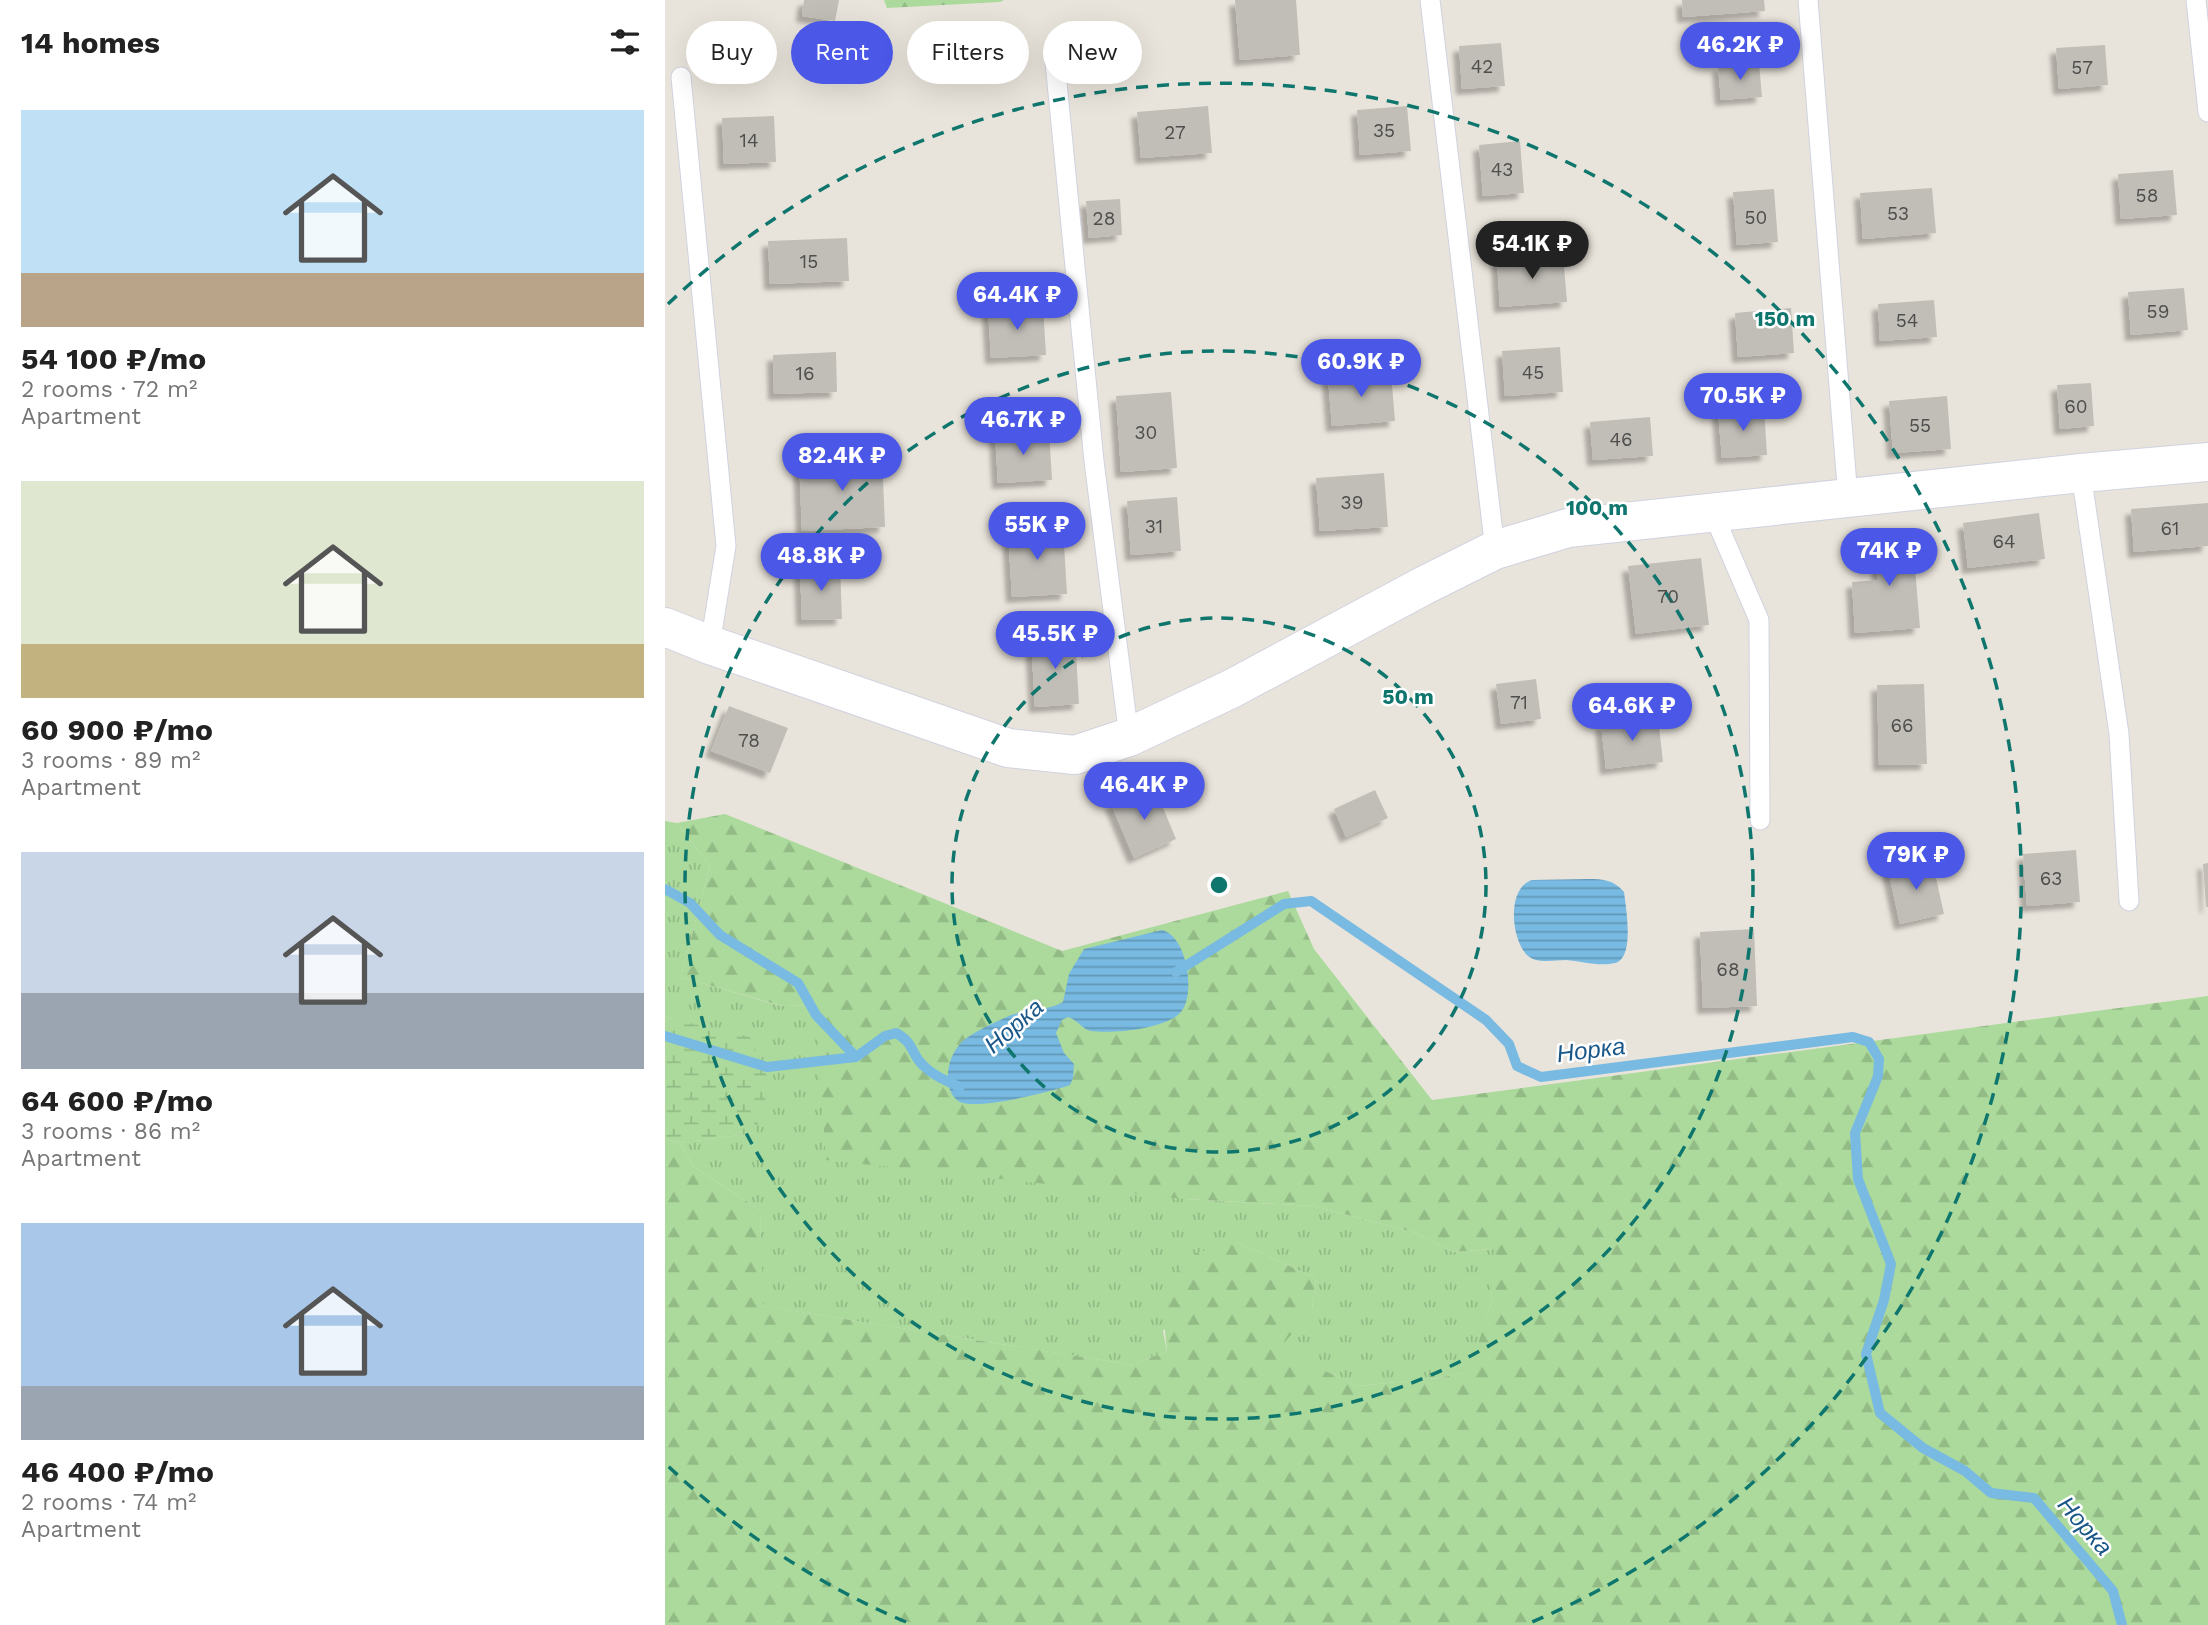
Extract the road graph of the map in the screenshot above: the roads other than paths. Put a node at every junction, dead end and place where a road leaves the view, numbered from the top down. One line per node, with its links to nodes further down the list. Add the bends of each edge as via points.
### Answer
1 (1430, 0): 11 (lane)
2 (1808, 0): 9 (lane)
3 (2196, 0): 6 (lane)
4 (681, 77): 13 (lane, via 726,546)
5 (1057, 84): 14 (lane, via 1094,461)
6 (2208, 112)
7 (2208, 463): 8 (street)
8 (2081, 473): 9 (street); 16 (lane, via 2119,734)
9 (1847, 498): 10 (street)
10 (1713, 513): 11 (street, via 1568,528); 15 (lane, via 1759,620)
11 (1495, 551): 14 (street)
12 (665, 627): 13 (street)
13 (710, 645): 14 (street, via 1008,748 1076,755)
14 (1129, 737)
15 (1760, 820)
16 (2129, 901)

